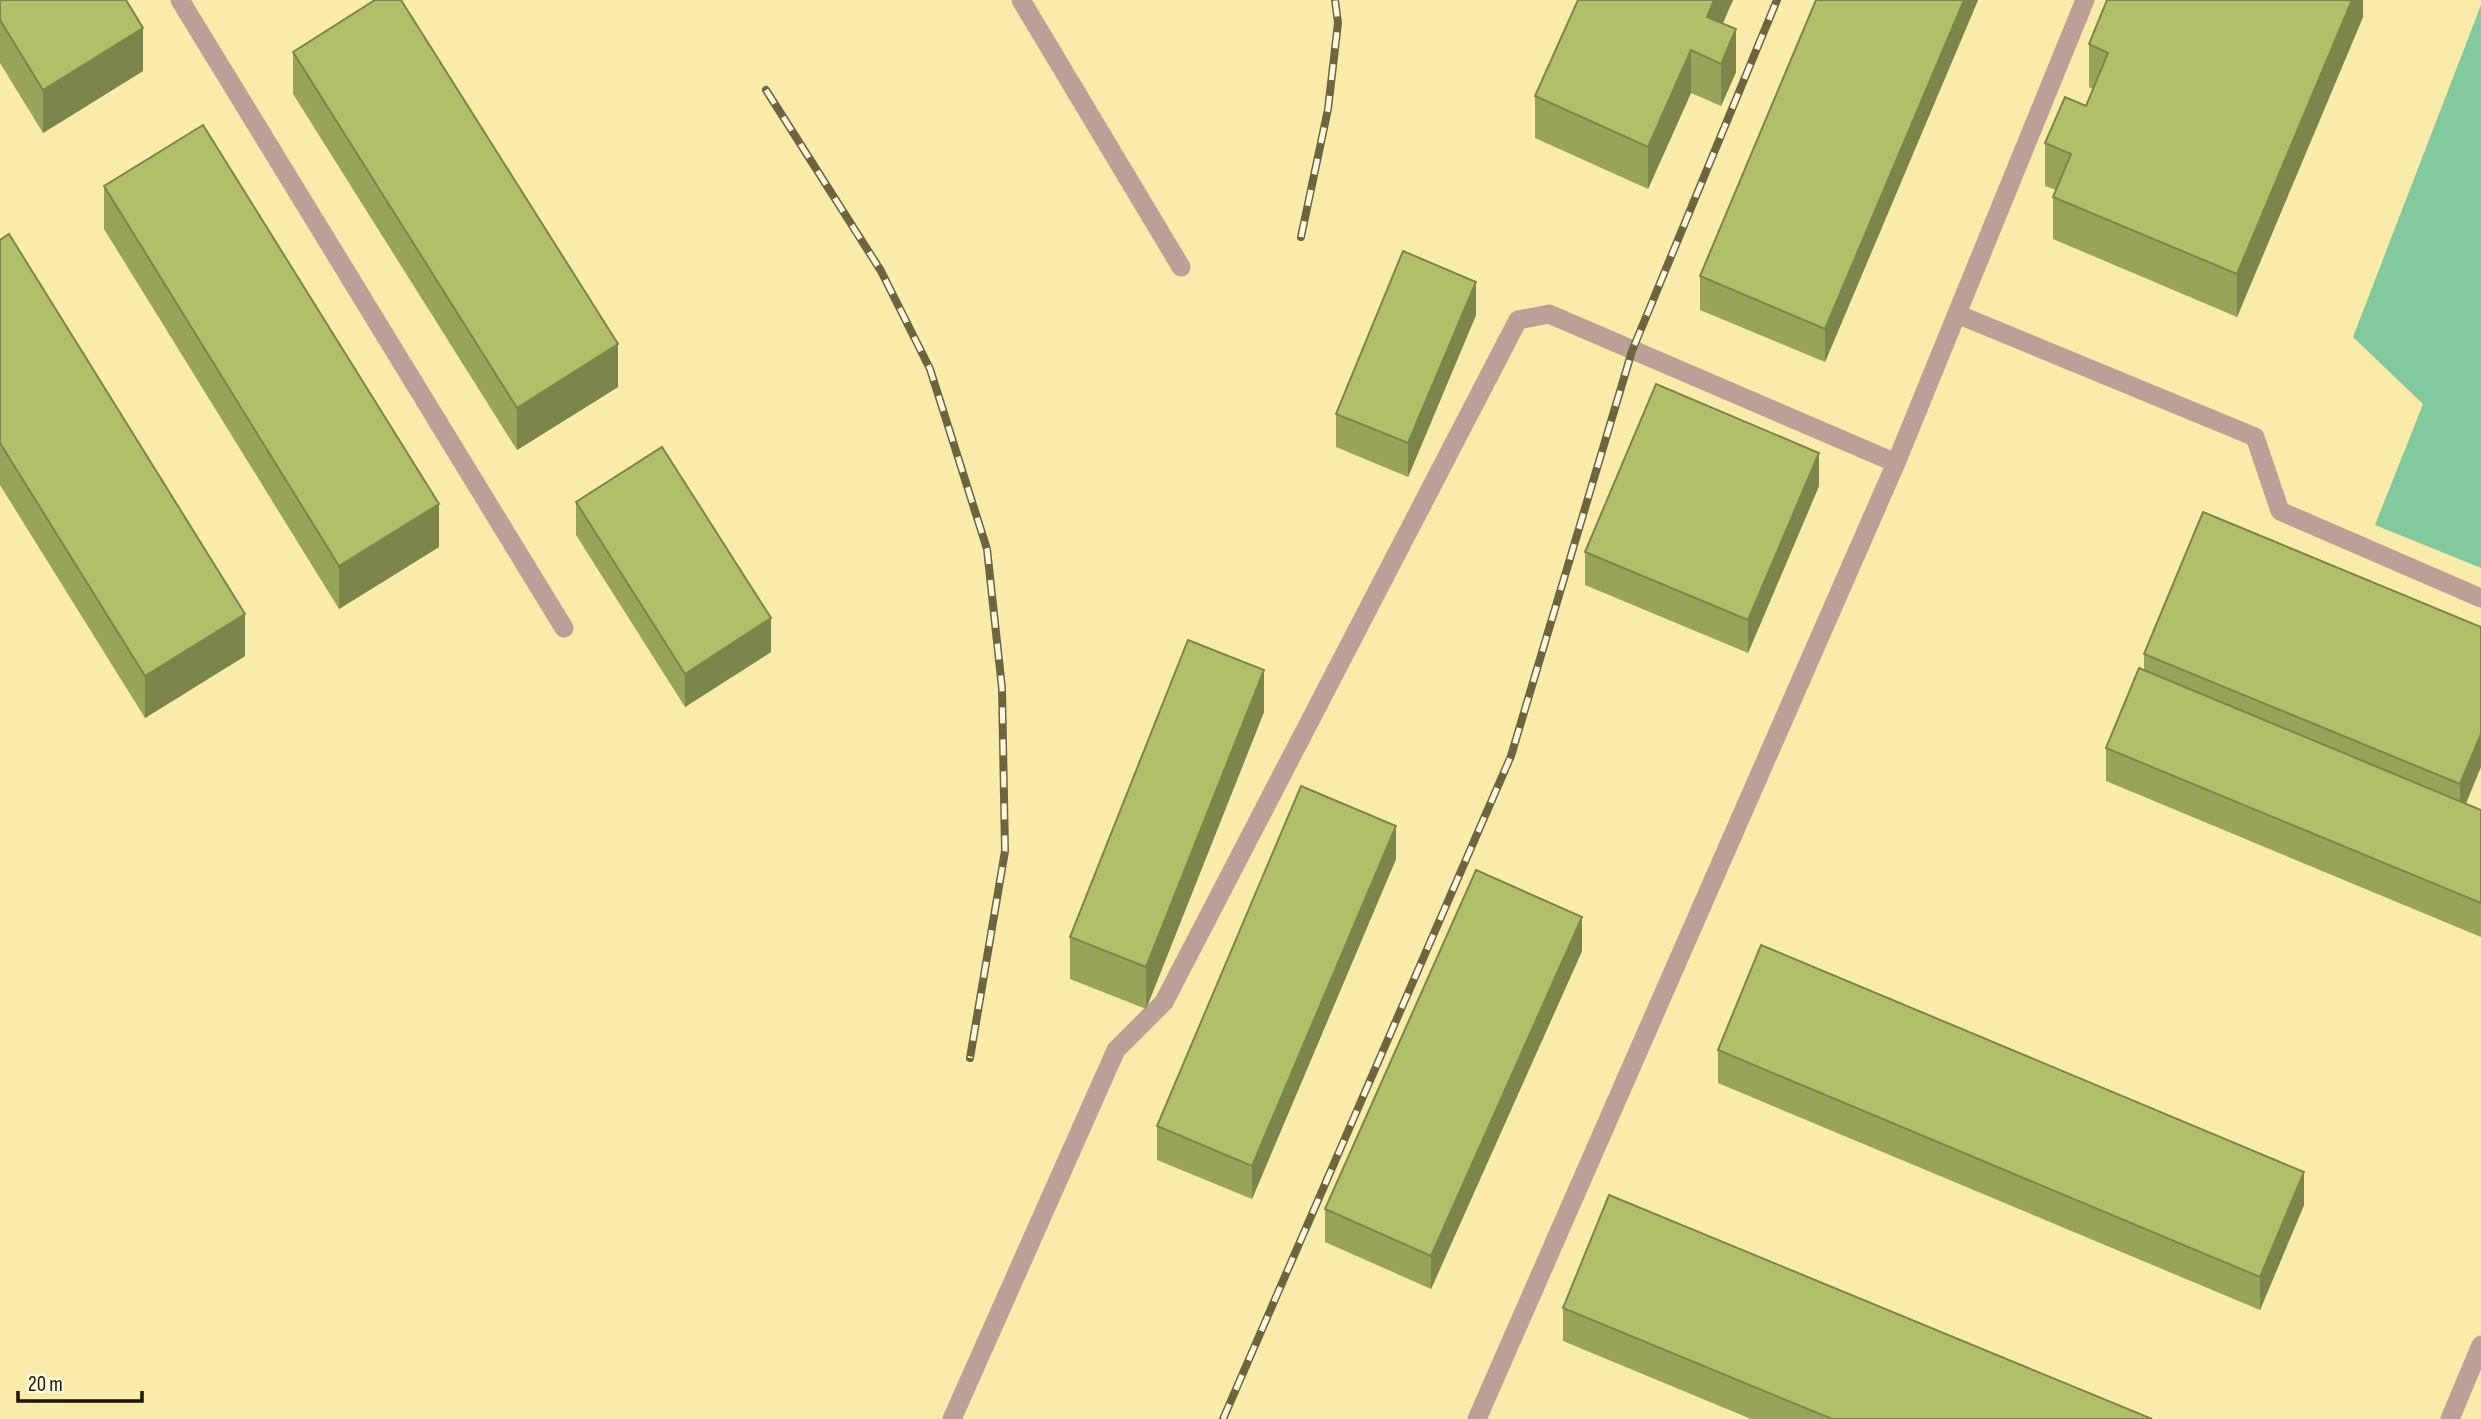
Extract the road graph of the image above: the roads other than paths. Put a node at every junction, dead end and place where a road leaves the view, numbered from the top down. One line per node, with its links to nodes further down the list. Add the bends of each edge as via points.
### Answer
1 (180, 0): 8 (lane)
2 (1021, 0): 4 (lane)
3 (2085, 0): 5 (lane)
4 (1181, 267)
5 (1957, 314): 6 (lane); 7 (lane, via 2255,437 2280,511)
6 (1896, 463): 10 (lane, via 1549,314 1518,320 1164,1002 1116,1050); 11 (lane)
7 (2481, 598)
8 (564, 628)
9 (2481, 1345): 12 (lane)
10 (952, 1419)
11 (1477, 1419)
12 (2450, 1419)

